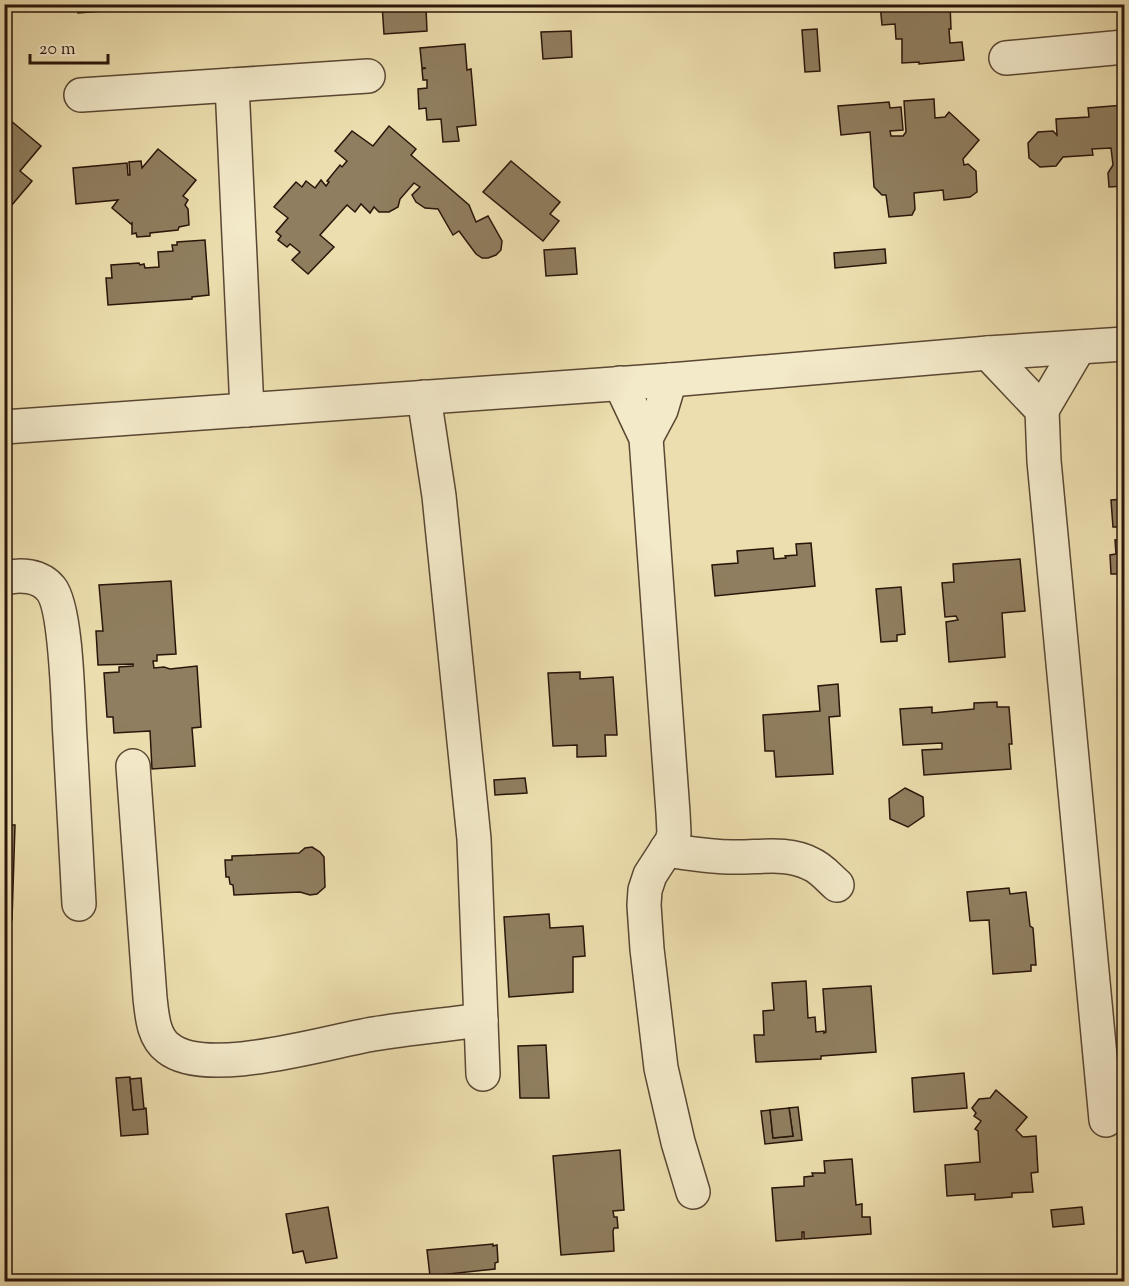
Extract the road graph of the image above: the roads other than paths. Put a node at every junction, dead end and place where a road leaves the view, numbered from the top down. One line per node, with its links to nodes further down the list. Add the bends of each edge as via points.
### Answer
1 (1125, 47): 2 (street)
2 (1006, 58)
3 (368, 76): 4 (street)
4 (232, 85): 5 (street); 12 (street)
5 (81, 95)
6 (1125, 344): 7 (street)
7 (1079, 348): 8 (street); 13 (street)
8 (988, 353): 9 (street); 13 (street)
9 (670, 380): 10 (street); 15 (street)
10 (620, 383): 11 (street); 15 (street)
11 (423, 397): 12 (street); 21 (street, via 439,496 474,839)
12 (247, 410): 14 (street)
13 (1042, 410): 23 (street)
14 (4, 427)
15 (646, 438): 18 (street, via 674,833)
16 (4, 578): 20 (street, via 25,575 37,579 50,588 58,602 66,663)
17 (133, 766): 21 (street, via 150,998 159,1040 168,1049 196,1060 251,1059 374,1034)
18 (666, 850): 19 (street, via 712,857 793,858 812,864); 24 (street, via 645,890 647,949 661,1068)
19 (837, 885)
20 (79, 904)
21 (481, 1020): 22 (street)
22 (483, 1074)
23 (1106, 1120)
24 (693, 1192)

